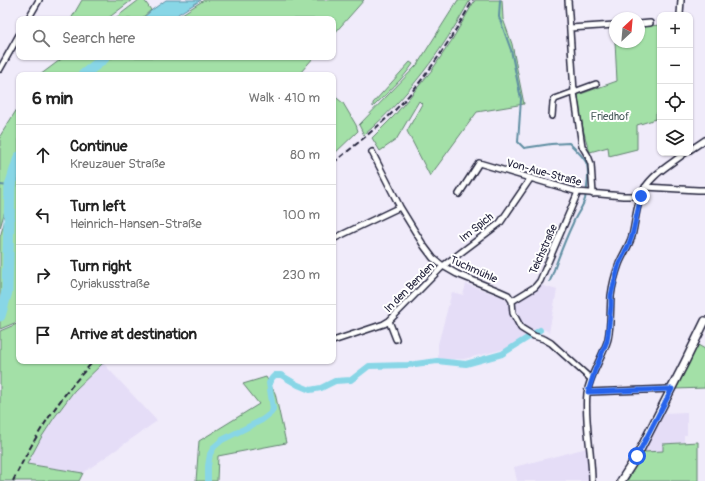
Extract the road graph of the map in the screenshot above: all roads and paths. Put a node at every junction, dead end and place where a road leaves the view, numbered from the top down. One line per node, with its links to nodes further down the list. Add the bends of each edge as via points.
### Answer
1 (39, 0): 5 (street)
2 (568, 0): 9 (street)
3 (681, 0): 4 (street)
4 (680, 12)
5 (30, 16)
6 (645, 23): 7 (street)
7 (650, 23)
8 (609, 25): 9 (street)
9 (570, 28): 13 (street)
10 (16, 40): 11 (street)
11 (0, 69)
12 (596, 84): 13 (street)
13 (574, 92): 14 (street, via 555,99); 24 (street, via 582,146 591,164)
14 (552, 116)
15 (705, 140): 16 (street)
16 (693, 148)
17 (372, 152): 26 (street, Tuchmühle)
18 (681, 156): 20 (street, via 658,172)
19 (530, 179): 22 (street, Von-Aue-Straße); 23 (street, Von-Aue-Straße, via 479,164); 28 (street, Im Spich, via 500,223)
20 (645, 187): 21 (street); 25 (street)
21 (705, 190)
22 (581, 193): 24 (street, Von-Aue-Straße); 29 (street, Teichstraße, via 540,281)
23 (459, 194)
24 (591, 194): 25 (street, Von-Aue-Straße)
25 (641, 196): 34 (street, via 632,236 619,264 611,295 607,341)
26 (400, 207): 27 (street); 28 (street, Tuchmühle, via 424,246)
27 (336, 238)
28 (443, 266): 29 (street, Tuchmühle, via 499,290); 30 (street, In den Benden)
29 (512, 301): 34 (street, via 513,314 521,328 551,343)
30 (389, 321): 32 (street, In den Benden); 33 (street, In den Benden)
31 (705, 321): 35 (main road)
32 (396, 339)
33 (336, 340)
34 (591, 379): 36 (street)
35 (672, 389): 36 (street); 38 (main road)
36 (588, 392): 37 (street, via 586,412)
37 (592, 481)
38 (621, 481)

